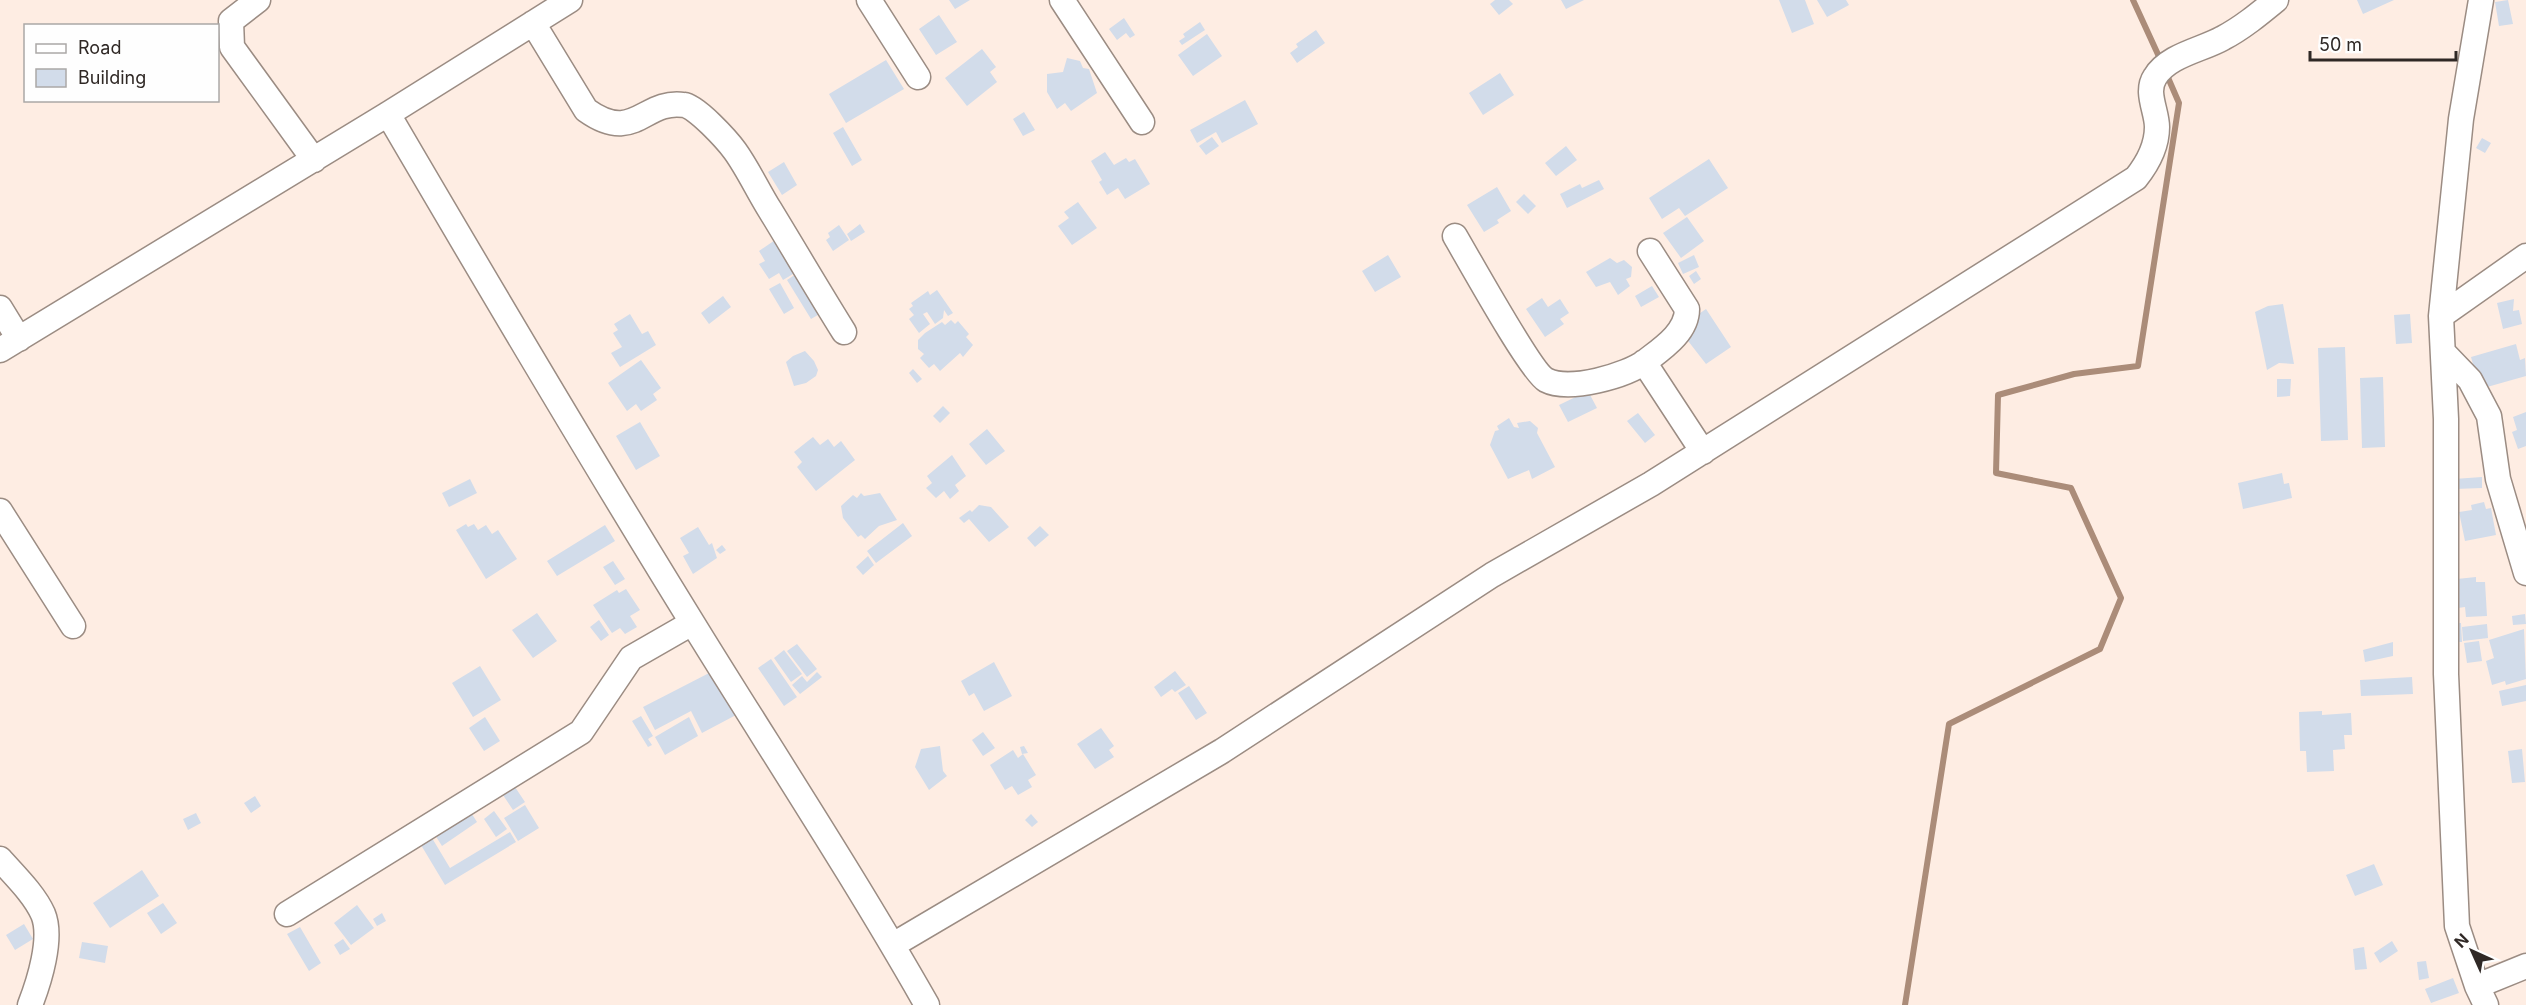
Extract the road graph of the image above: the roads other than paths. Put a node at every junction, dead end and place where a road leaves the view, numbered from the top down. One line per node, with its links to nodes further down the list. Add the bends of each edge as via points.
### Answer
1 (258, 0): 11 (street, via 231,21 232,47)
2 (570, 0): 7 (street)
3 (869, 0): 8 (street)
4 (1062, 0): 10 (street)
5 (2276, 0): 21 (street, via 2246,25 2177,59 2155,76 2151,89 2157,127 2150,161 2136,178)
6 (2481, 0): 16 (street, via 2461,119)
7 (533, 23): 9 (street); 17 (street, via 586,110 599,119 611,124 628,123 671,105 687,105 705,119 734,150)
8 (918, 77)
9 (388, 114): 11 (street); 24 (street)
10 (1142, 122)
11 (314, 160): 18 (street)
12 (1455, 236): 20 (street, via 1544,379 1563,386)
13 (1650, 251): 20 (street, via 1687,309 1687,318 1681,331)
14 (2526, 256): 16 (street)
15 (0, 308): 18 (street)
16 (2441, 316): 19 (street)
17 (844, 332)
18 (10, 345)
19 (2443, 352): 23 (street, via 2470,380 2489,416 2498,479); 30 (street, via 2446,674 2457,926)
20 (1644, 362): 21 (street)
21 (1702, 452): 28 (street, via 1492,575 1222,751)
22 (0, 511): 25 (street)
23 (2526, 573)
24 (692, 623): 27 (street, via 631,658 581,732); 28 (street)
25 (73, 626)
26 (0, 859): 31 (street, via 44,916 46,949)
27 (287, 914)
28 (893, 945): 32 (street)
29 (2526, 966): 30 (street)
30 (2481, 995)
31 (30, 1005)
32 (927, 1005)

